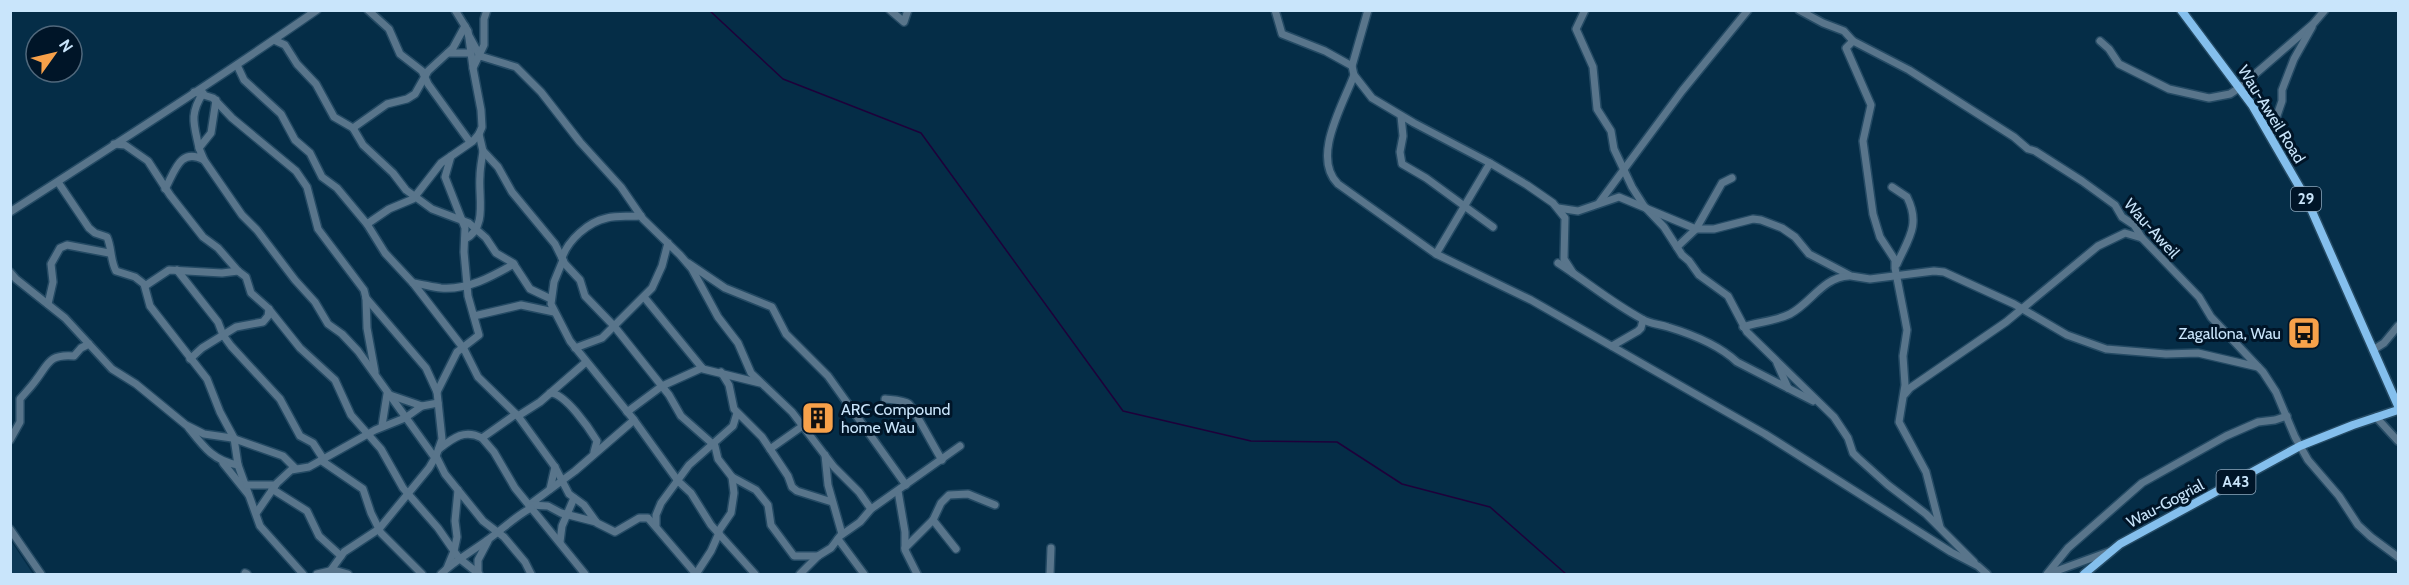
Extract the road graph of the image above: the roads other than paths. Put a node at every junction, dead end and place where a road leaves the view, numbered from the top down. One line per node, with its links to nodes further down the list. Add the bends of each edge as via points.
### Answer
1 (317, 10): 17 (street)
2 (368, 10): 27 (street, via 389,29 398,51 417,65)
3 (455, 10): 15 (street)
4 (487, 10): 22 (street)
5 (890, 10): 6 (street, via 904,22)
6 (908, 10)
7 (1275, 10): 24 (street, via 1282,34)
8 (1368, 10): 24 (street)
9 (1748, 10): 43 (street)
10 (1799, 10): 18 (street, Wau-Aweil, via 1844,31)
11 (2181, 10): 28 (main road, Wau-Aweil Road / 29)
12 (2325, 10): 14 (street)
13 (1581, 12): 43 (street, via 1576,29 1593,67 1597,109 1611,131)
14 (2313, 24): 28 (street); 35 (street, via 2282,90)
15 (465, 26): 16 (street); 20 (street)
16 (468, 34): 21 (street); 22 (street)
17 (274, 40): 23 (street); 33 (street, via 285,45 319,88 335,119)
18 (1853, 41): 60 (street, Wau-Aweil, via 1910,70 2082,181 2115,205); 73 (street, via 1846,48 1871,105 1863,141 1873,214 1880,237 1895,260)
19 (2100, 41): 28 (street, via 2119,64 2169,89 2209,98)
20 (448, 53): 21 (street); 27 (street)
21 (469, 53): 25 (street)
22 (480, 56): 25 (street); 54 (street, via 513,65 523,72 621,187)
23 (237, 65): 29 (street); 56 (street, via 248,84 286,120 322,177 337,188)
24 (1352, 66): 26 (street)
25 (473, 68): 34 (street, via 481,110)
26 (1354, 75): 32 (street, via 1372,98); 65 (street, via 1331,134 1328,171 1338,184)
27 (425, 77): 33 (street, via 413,96 387,104); 36 (street)
28 (2239, 88): 35 (main road, Wau-Aweil Road / 29)
29 (194, 92): 30 (street); 37 (street)
30 (203, 93): 31 (street); 38 (street, via 193,118)
31 (216, 100): 38 (street, via 211,133); 81 (street, via 301,176 318,229 359,282)
32 (1401, 116): 42 (street); 50 (street, via 1402,164)
33 (353, 128): 48 (street, via 363,145)
34 (479, 134): 36 (street); 39 (street)
35 (2270, 136): 98 (main road, Wau-Aweil Road / 29, via 2307,200)
36 (470, 142): 40 (street)
37 (114, 144): 45 (street); 47 (street, via 125,145 146,159)
38 (199, 148): 41 (street)
39 (483, 151): 58 (street); 66 (street)
40 (452, 153): 48 (street); 55 (street, via 445,177)
41 (204, 160): 47 (street, via 196,155 181,160); 105 (street, via 242,215 315,302 325,321 355,348)
42 (1490, 163): 50 (street); 52 (street)
43 (1624, 169): 49 (street); 51 (street)
44 (1732, 178): 59 (street, via 1722,183)
45 (58, 182): 53 (street); 64 (street, via 89,228 107,237)
46 (1892, 187): 73 (street, via 1907,197 1914,224)
47 (165, 189): 72 (street, via 203,237)
48 (416, 196): 55 (street, via 435,211); 56 (street)
49 (1599, 203): 51 (street, via 1619,196); 52 (street, via 1578,211)
50 (1464, 206): 57 (street); 65 (street)
51 (1644, 206): 59 (street); 63 (street)
52 (1558, 208): 74 (street, via 1567,224 1564,259)
53 (10, 212)
54 (640, 216): 62 (street); 66 (street, via 596,221 572,241)
55 (462, 218): 58 (street); 61 (street)
56 (367, 224): 76 (street)
57 (1493, 227)
58 (476, 229): 61 (street); 69 (street, via 496,253)
59 (1696, 229): 63 (street); 75 (street, via 1761,220 1782,228 1809,254)
60 (2142, 238): 86 (street, via 2125,233 2106,242); 102 (street, Wau-Aweil)
61 (465, 239): 77 (street)
62 (668, 243): 67 (street); 80 (street, via 659,274)
63 (1677, 247): 92 (street, via 1699,275 1728,296)
64 (109, 253): 78 (street, via 116,271 135,277); 83 (street, via 67,245 60,248 51,264 53,282)
65 (1436, 254): 95 (street, via 1532,300)
66 (563, 259): 82 (street); 90 (street, via 580,280 587,298)
67 (686, 262): 106 (street, via 738,343 748,370); 156 (street, via 725,288 772,307 786,334 828,376)
68 (1557, 263): 74 (street)
69 (514, 264): 77 (street); 79 (street)
70 (177, 270): 72 (street); 78 (street, via 169,270); 93 (street, via 218,322)
71 (10, 272): 83 (street)
72 (238, 272): 85 (street, via 246,277 251,293)
73 (1896, 272): 75 (street, via 1870,279); 86 (street, via 1944,272); 113 (street, via 1906,330)
74 (1573, 273): 89 (street)
75 (1851, 276): 92 (street, via 1825,284 1787,316)
76 (413, 283): 77 (street, via 443,288); 96 (street)
77 (468, 285): 88 (street)
78 (145, 286): 99 (street, via 150,306)
79 (536, 294): 82 (street); 84 (street)
80 (644, 297): 90 (street); 103 (street)
81 (366, 298): 105 (street); 110 (street, via 426,368)
82 (551, 299): 87 (street)
83 (48, 304): 94 (street)
84 (521, 305): 87 (street); 88 (street)
85 (269, 309): 93 (street, via 262,322 240,325); 132 (street, via 300,348 335,380 347,408)
86 (2022, 309): 102 (street, via 2067,335 2106,349 2198,353); 113 (street)
87 (554, 312): 97 (street)
88 (474, 316): 96 (street, via 479,337)
89 (1643, 320): 95 (street, via 1641,328); 109 (street, via 1697,338)
90 (614, 326): 97 (street, via 598,340); 108 (street)
91 (2398, 326): 98 (street)
92 (1743, 327): 100 (street)
93 (223, 335): 99 (street); 144 (street, via 280,399 298,433 312,442)
94 (88, 344): 128 (street, via 111,369); 135 (street, via 74,356 59,356 45,365 20,399 20,422)
95 (1612, 346): 191 (street, via 1765,434)
96 (462, 347): 110 (street); 122 (street, via 478,377)
97 (575, 348): 101 (street)
98 (2373, 350): 119 (main road, Wau-Aweil Road / 29)
99 (190, 359): 133 (street, via 210,384)
100 (1775, 361): 109 (street); 118 (street)
101 (586, 362): 107 (street); 120 (street)
102 (2258, 367): 123 (street, Wau-Aweil)
103 (702, 368): 104 (street); 108 (street)
104 (721, 372): 106 (street); 121 (street)
105 (375, 376): 112 (street)
106 (762, 383): 129 (street)
107 (560, 384): 111 (street); 114 (street)
108 (662, 386): 120 (street); 137 (street, via 681,416)
109 (1788, 388): 118 (street)
110 (437, 392): 116 (street)
111 (550, 393): 114 (street); 122 (street)
112 (387, 394): 117 (street); 125 (street); 130 (street)
113 (1903, 395): 175 (street, via 1899,422 1926,472)
114 (562, 397): 142 (street, via 597,441)
115 (885, 399): 145 (street, via 912,407)
116 (438, 403): 117 (street); 141 (street, via 442,439)
117 (422, 406): 125 (street)
118 (1821, 406): 175 (street, via 1842,428 1858,458)
119 (2398, 408): 124 (main road, Wau-Gogrial / A43)
120 (627, 412): 126 (street)
121 (737, 413): 127 (street); 131 (street)
122 (517, 415): 134 (street); 148 (street)
123 (2287, 416): 139 (street, Wau-Aweil); 211 (street, via 2258,422 2226,436 2142,483 2068,548)
124 (2376, 417): 136 (street); 139 (main road, Wau-Gogrial / A43)
125 (405, 418): 130 (street); 141 (street)
126 (634, 420): 142 (street); 154 (street)
127 (747, 422): 131 (street); 140 (street)
128 (186, 425): 133 (street, via 204,434); 146 (street, via 206,451)
129 (804, 425): 140 (street); 143 (street)
130 (382, 426): 132 (street)
131 (733, 426): 137 (street)
132 (368, 434): 144 (street); 161 (street)
133 (234, 438): 147 (street); 149 (street, via 286,458)
134 (482, 438): 141 (street, via 466,433); 166 (street)
135 (10, 440)
136 (2398, 441)
137 (713, 444): 152 (street, via 718,459); 154 (street, via 689,465)
138 (960, 446): 145 (street)
139 (2300, 446): 185 (main road, Wau-Gogrial / A43); 188 (street, Wau-Aweil, via 2358,525)
140 (770, 449): 164 (street, via 793,488)
141 (437, 454): 150 (street); 151 (street)
142 (592, 455): 153 (street)
143 (825, 455): 164 (street); 167 (street)
144 (323, 460): 149 (street); 174 (street, via 363,489)
145 (942, 460): 156 (street)
146 (222, 461): 147 (street); 163 (street)
147 (238, 465): 155 (street)
148 (555, 467): 153 (street); 158 (street)
149 (295, 468): 157 (street)
150 (429, 468): 151 (street); 161 (street)
151 (445, 474): 159 (street)
152 (732, 477): 177 (street, via 734,504); 187 (street, via 756,490 768,505 771,525 794,556)
153 (563, 480): 158 (street); 162 (street)
154 (678, 481): 172 (street, via 659,507); 177 (street)
155 (247, 485): 157 (street); 163 (street)
156 (906, 485): 160 (street)
157 (274, 487): 168 (street); 186 (street, via 308,511 319,536)
158 (550, 489): 166 (street)
159 (458, 490): 176 (street, via 483,521); 184 (street)
160 (898, 491): 167 (street); 181 (street)
161 (408, 495): 174 (street); 184 (street)
162 (574, 498): 169 (street); 171 (street, via 587,507)
163 (253, 501): 168 (street)
164 (832, 502): 178 (street)
165 (995, 505): 170 (street, via 973,495 953,494 940,503)
166 (530, 506): 169 (street, via 548,506); 176 (street); 180 (street)
167 (871, 509): 178 (street, via 855,527)
168 (257, 512): 198 (street, via 262,528)
169 (567, 514): 171 (street); 180 (street)
170 (933, 520): 181 (street); 183 (street)
171 (596, 522): 172 (street, via 615,532 644,517)
172 (656, 525): 205 (street)
173 (10, 529): 197 (street)
174 (379, 530): 186 (street); 190 (street)
175 (1941, 530): 191 (street)
176 (498, 531): 179 (street); 203 (street)
177 (719, 532): 205 (street); 206 (street)
178 (840, 536): 187 (street); 207 (street)
179 (489, 539): 189 (street); 195 (street, via 478,560)
180 (560, 542): 204 (street)
181 (905, 548): 208 (street)
182 (1051, 548): 209 (street)
183 (956, 549)
184 (454, 551): 189 (street); 192 (street)
185 (2112, 551): 211 (street); 212 (main road, Wau-Gogrial / A43)
186 (341, 555): 193 (street)
187 (818, 556): 196 (street)
188 (2398, 557)
189 (460, 559): 192 (street); 195 (street)
190 (406, 561): 194 (street); 201 (street)
191 (1978, 566): 210 (street)
192 (447, 568): 202 (street)
193 (331, 570): 199 (street); 200 (street)
194 (408, 572)
195 (479, 573)
196 (805, 573)
197 (40, 574)
198 (303, 574)
199 (317, 574)
200 (348, 574)
201 (422, 574)
202 (441, 574)
203 (531, 574)
204 (585, 574)
205 (696, 574)
206 (755, 574)
207 (864, 574)
208 (917, 574)
209 (1050, 574)
210 (1987, 574)
211 (2047, 574)
212 (2084, 574)

